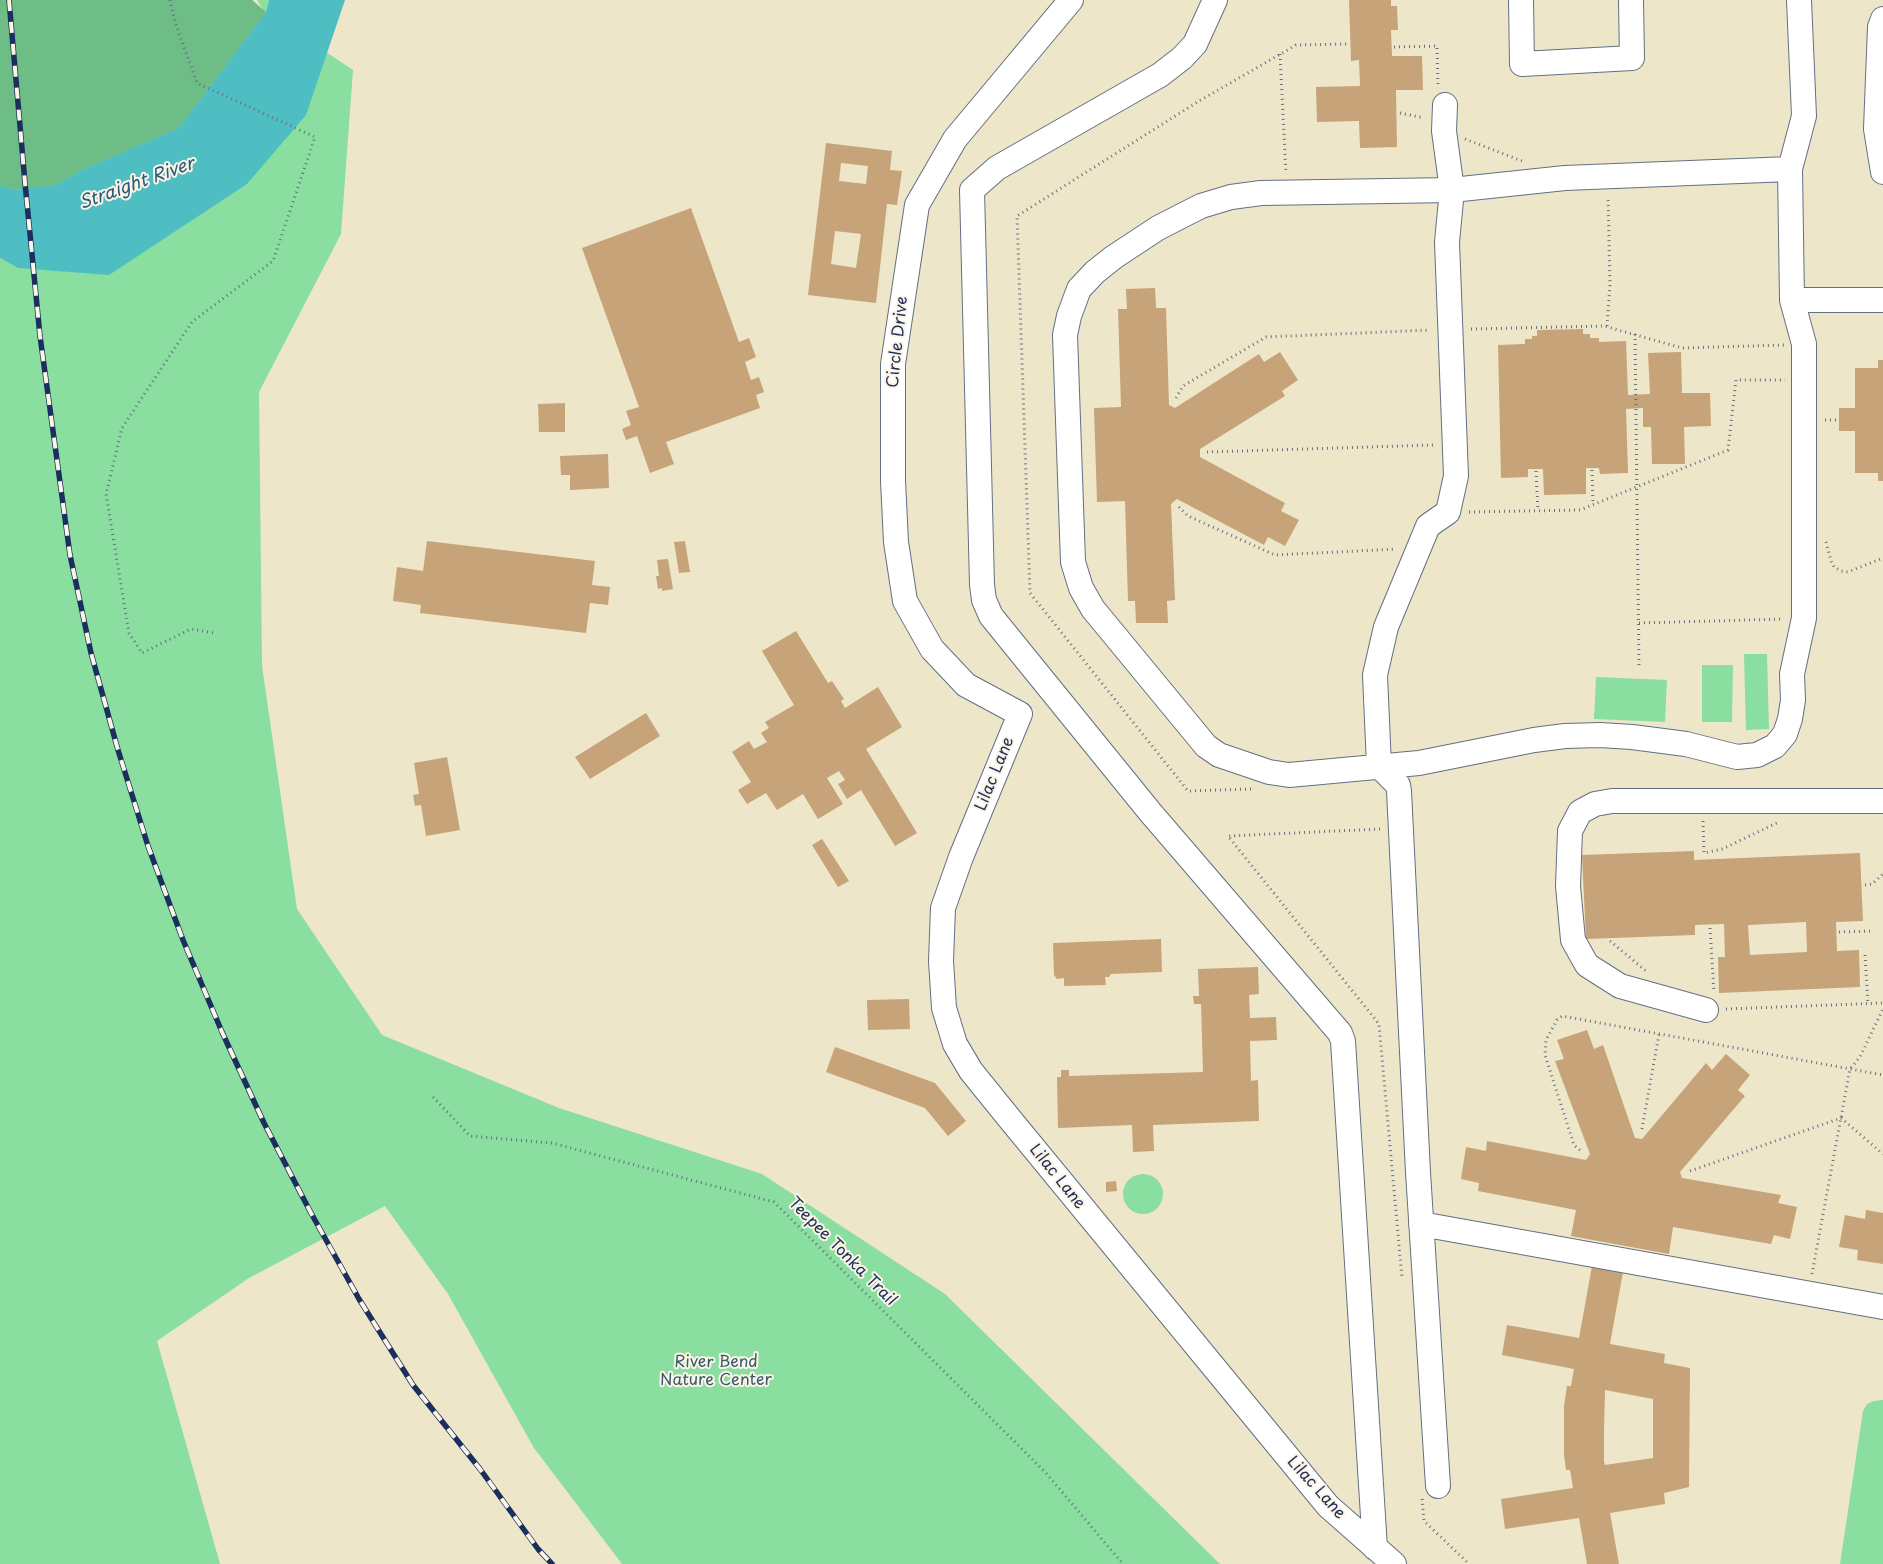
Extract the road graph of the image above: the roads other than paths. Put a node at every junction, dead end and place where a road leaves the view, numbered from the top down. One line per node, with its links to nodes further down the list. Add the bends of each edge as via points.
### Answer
1 (1071, 0): 13 (street, Circle Drive, via 956,139 917,205 893,364 895,534 905,601 932,649 966,685)
2 (1215, 0): 20 (street, via 1195,44 1182,58 1160,74 997,168 972,190 982,585 991,616 1150,812 1344,1041)
3 (1521, 0): 4 (street, via 1522,64 1632,58)
4 (1631, 0)
5 (1799, 0): 8 (street, via 1804,116)
6 (1883, 19): 9 (street, via 1876,129)
7 (1442, 99): 10 (street)
8 (1790, 169): 10 (street, via 1564,178); 11 (street)
9 (1883, 172)
10 (1452, 190): 14 (street, via 1447,242 1456,476 1448,512 1428,526 1386,627 1375,674); 14 (street, via 1287,191 1231,197 1201,206 1158,228 1095,272 1079,289 1065,335 1073,562 1081,588 1093,609 1206,746 1219,755 1269,772 1289,775)
11 (1792, 300): 12 (street); 14 (street, via 1804,344 1804,618 1792,674 1790,719 1785,734 1775,746 1756,755 1737,757 1686,744 1632,737 1565,736 1419,763)
12 (1883, 300)
13 (1020, 714): 20 (street, Lilac Lane, via 943,908 940,961 944,1008 955,1044 971,1071 1328,1506)
14 (1379, 766): 17 (street, via 1398,785 1399,791)
15 (1883, 802): 16 (street, via 1612,802 1595,804 1580,812 1570,832 1568,886 1573,940 1587,965 1620,986)
16 (1706, 1001)
17 (1422, 1224): 18 (street); 19 (street)
18 (1883, 1308)
19 (1438, 1486)
20 (1375, 1548): 21 (street, Lilac Lane)
21 (1394, 1564)

